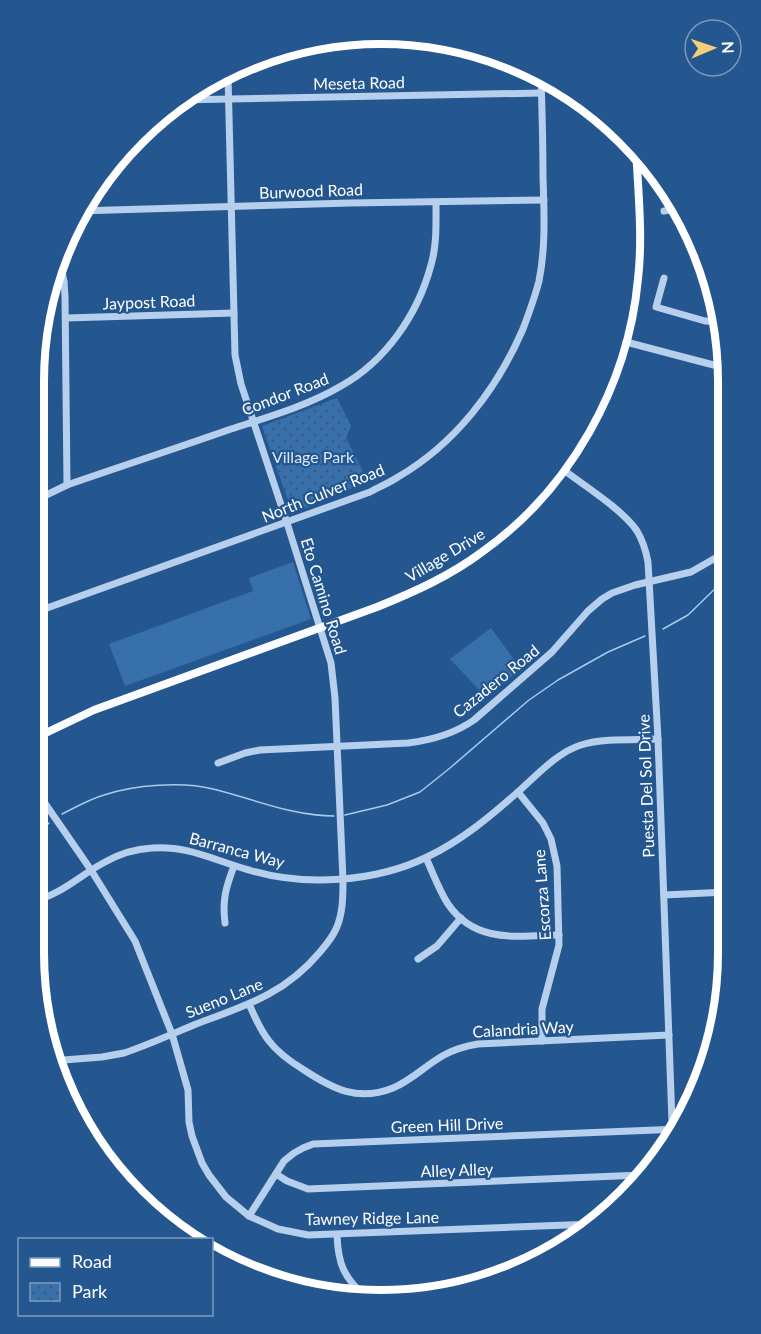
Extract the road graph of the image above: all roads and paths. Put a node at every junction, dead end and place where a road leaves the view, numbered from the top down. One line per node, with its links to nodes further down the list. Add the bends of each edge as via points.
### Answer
1 (228, 80): 4 (street, Eto Camino Road)
2 (541, 84): 3 (street, North Culver Road)
3 (541, 93): 4 (street, Meseta Road); 7 (street, North Culver Road)
4 (229, 99): 5 (street, Meseta Road); 9 (street, Eto Camino Road)
5 (194, 100)
6 (637, 161): 20 (main road, Village Drive, via 640,259)
7 (544, 200): 8 (street, Burwood Road); 26 (street, North Culver Road, via 539,282 531,308 504,368 479,404 441,446 399,477)
8 (436, 202): 9 (street, Burwood Road); 22 (street, Condor Road, via 432,264 399,335 363,372 342,386)
9 (232, 207): 11 (street, Burwood Road); 17 (street, Eto Camino Road)
10 (671, 210): 12 (street)
11 (90, 211)
12 (664, 211)
13 (62, 270): 16 (street)
14 (664, 278): 19 (street, via 657,308)
15 (58, 282): 16 (street)
16 (64, 282): 18 (street)
17 (234, 313): 18 (street, Jaypost Road); 22 (street, Eto Camino Road, via 237,369)
18 (66, 318): 24 (street)
19 (712, 321)
20 (627, 342): 21 (street); 23 (main road, Village Drive, via 600,414)
21 (717, 365)
22 (254, 422): 24 (street, Condor Road); 26 (street, Eto Camino Road)
23 (565, 471): 28 (street, Puesta Del Sol Drive, via 636,530 646,550); 30 (main road, Village Drive, via 509,531 466,563 412,593)
24 (67, 485): 25 (street, Condor Road)
25 (44, 496)
26 (287, 523): 29 (street, North Culver Road); 30 (street, Eto Camino Road)
27 (718, 557): 28 (street, Cazadero Road, via 691,572)
28 (649, 581): 32 (street, Puesta Del Sol Drive); 33 (street, Cazadero Road, via 622,588 594,604 552,652 465,726 421,742)
29 (44, 609)
30 (321, 627): 31 (main road, Village Drive, via 94,710); 33 (street, Eto Camino Road, via 331,663)
31 (44, 734)
32 (658, 739): 35 (street, Barranca Way, via 578,746); 42 (street, Puesta Del Sol Drive)
33 (337, 747): 34 (street, Cazadero Road, via 260,750); 40 (street, Eto Camino Road)
34 (218, 763)
35 (518, 792): 37 (street, Barranca Way, via 484,821); 46 (street, Escorza Lane, via 543,823 553,846)
36 (44, 802): 39 (street, Tawney Ridge Lane)
37 (426, 858): 40 (street, Barranca Way); 44 (street, via 447,903)
38 (234, 866): 39 (street, Barranca Way, via 192,851 162,847 127,852); 40 (street, Barranca Way, via 285,878); 45 (street, via 225,889)
39 (91, 870): 43 (street, Barranca Way); 49 (street, Tawney Ridge Lane, via 135,941)
40 (343, 880): 48 (street, Sueno Lane, via 340,915 330,940 288,983)
41 (718, 892): 42 (street)
42 (664, 895): 50 (street, Puesta Del Sol Drive)
43 (44, 898)
44 (460, 918): 46 (street, via 476,929 496,935); 47 (street, via 437,946)
45 (225, 923)
46 (559, 935): 51 (street, Escorza Lane, via 542,1009)
47 (418, 959)
48 (249, 1004): 49 (street, Sueno Lane); 51 (street, Calandria Way, via 267,1039 283,1055 331,1086 360,1094 395,1087 464,1046)
49 (172, 1034): 52 (street, Sueno Lane, via 112,1056); 57 (street, Tawney Ridge Lane, via 188,1090 189,1122 199,1156 226,1197)
50 (669, 1035): 51 (street, Calandria Way); 53 (street, Puesta Del Sol Drive)
51 (542, 1041)
52 (60, 1060)
53 (675, 1117)
54 (666, 1132): 55 (street, Green Hill Drive, via 323,1143 294,1153)
55 (276, 1174): 56 (street, Alley Alley, via 308,1189); 57 (street, Green Hill Drive)
56 (635, 1175)
57 (249, 1215): 59 (street, Tawney Ridge Lane, via 291,1233)
58 (581, 1225): 59 (street, Tawney Ridge Lane)
59 (337, 1235): 60 (street, via 344,1271)
60 (358, 1290)

